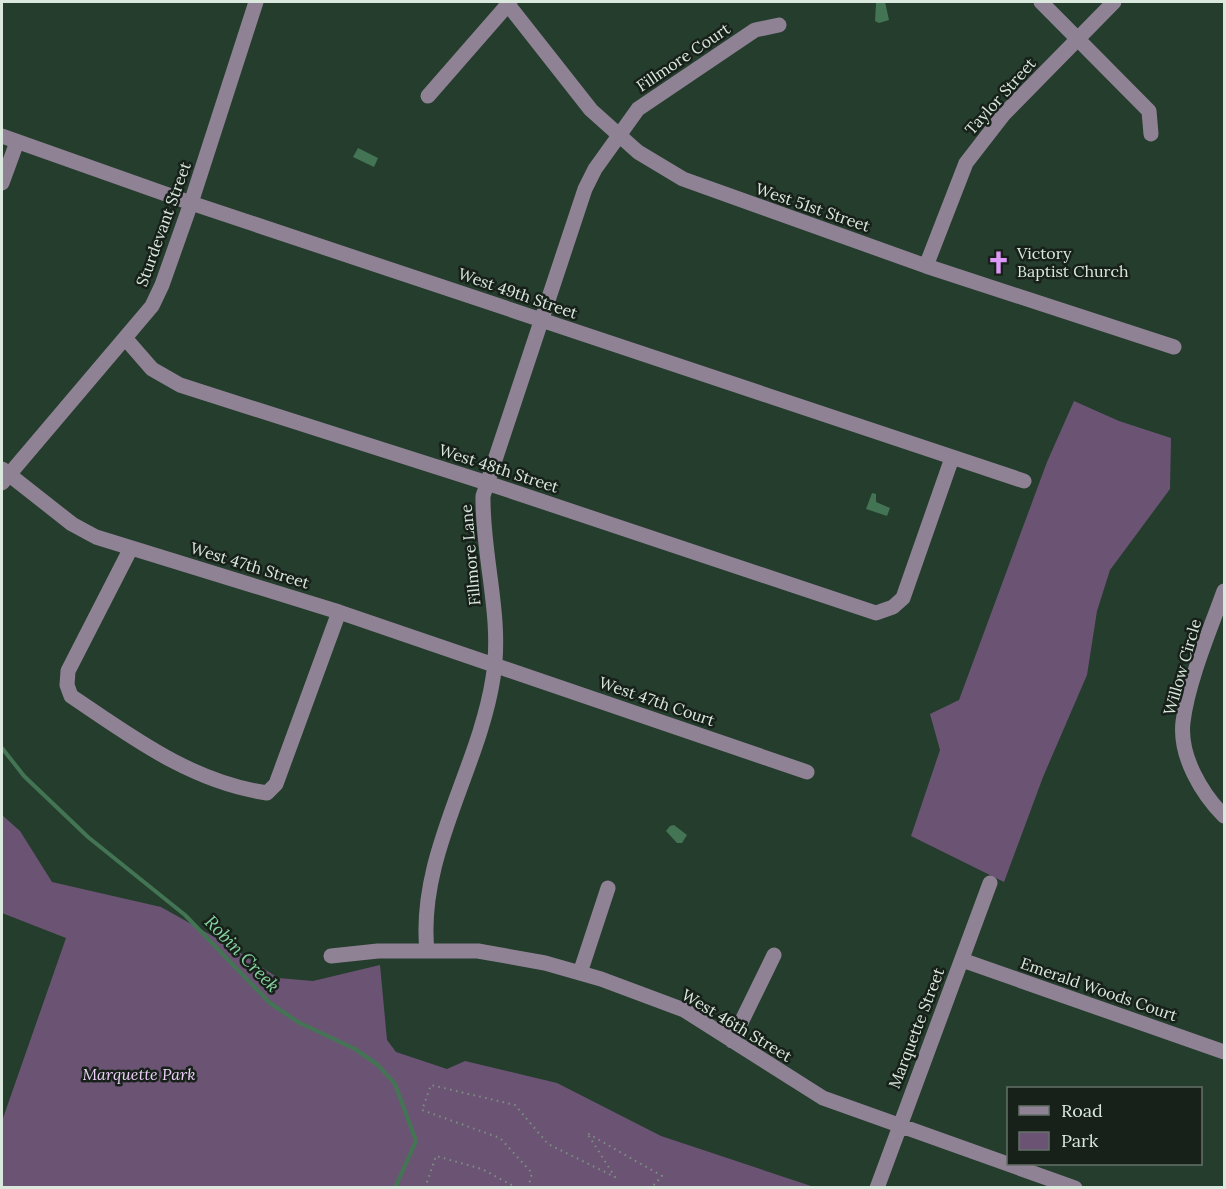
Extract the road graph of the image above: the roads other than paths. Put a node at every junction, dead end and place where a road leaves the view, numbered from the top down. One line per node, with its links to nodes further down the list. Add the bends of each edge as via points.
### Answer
1 (256, 2): 13 (street, Sturdevant Street)
2 (508, 2): 7 (street); 8 (street, West 51st Street, via 591,110)
3 (1041, 2): 6 (street)
4 (1114, 2): 6 (street, Taylor Street)
5 (779, 25): 8 (street, Fillmore Court, via 755,30 638,109)
6 (1077, 39): 9 (street, via 1149,111); 14 (street, Taylor Street, via 1004,114 966,163)
7 (428, 96)
8 (618, 134): 14 (street, West 51st Street, via 638,152 682,179); 15 (street, Fillmore Lane, via 585,189)
9 (1151, 134)
10 (2, 136): 11 (street, West 49th Street)
11 (16, 142): 12 (street); 13 (street, West 49th Street)
12 (2, 183)
13 (191, 202): 15 (street, West 49th Street); 16 (street, Sturdevant Street, via 152,306)
14 (926, 266): 17 (street, West 51st Street)
15 (539, 319): 18 (street, West 49th Street); 21 (street, Fillmore Lane)
16 (125, 338): 19 (street, Sturdevant Street); 21 (street, West 48th Street, via 152,369 180,385)
17 (1174, 347)
18 (952, 458): 20 (street, West 49th Street); 21 (street, West 48th Street, via 903,598 893,607 876,613)
19 (4, 476): 22 (street, West 47th Street, via 72,524)
20 (1024, 481)
21 (487, 483): 25 (street, Fillmore Lane, via 483,517 496,631)
22 (131, 548): 24 (street, West 47th Street); 24 (street, via 68,671 71,696 163,758 247,790 267,793 276,784)
23 (1224, 591): 27 (street, Willow Circle, via 1200,656 1183,723 1188,760 1201,788)
24 (339, 612): 25 (street, West 47th Street)
25 (494, 665): 26 (street, West 47th Court); 30 (street, Fillmore Lane, via 479,742 454,805 430,887 425,928)
26 (807, 772)
27 (1224, 816)
28 (990, 883): 33 (street, Marquette Street)
29 (608, 888): 34 (street)
30 (428, 951): 32 (street, West 46th Street); 34 (street, West 46th Street, via 478,951)
31 (774, 955): 35 (street)
32 (331, 956)
33 (962, 960): 36 (street, Emerald Woods Court); 37 (street, Marquette Street)
34 (580, 973): 35 (street, West 46th Street, via 684,1010)
35 (732, 1041): 37 (street, West 46th Street, via 823,1098)
36 (1224, 1052)
37 (898, 1126): 38 (street, West 46th Street); 40 (street, Marquette Street)
38 (1007, 1164)
39 (1009, 1165): 41 (street, West 46th Street)
40 (876, 1188)
41 (1075, 1188)

